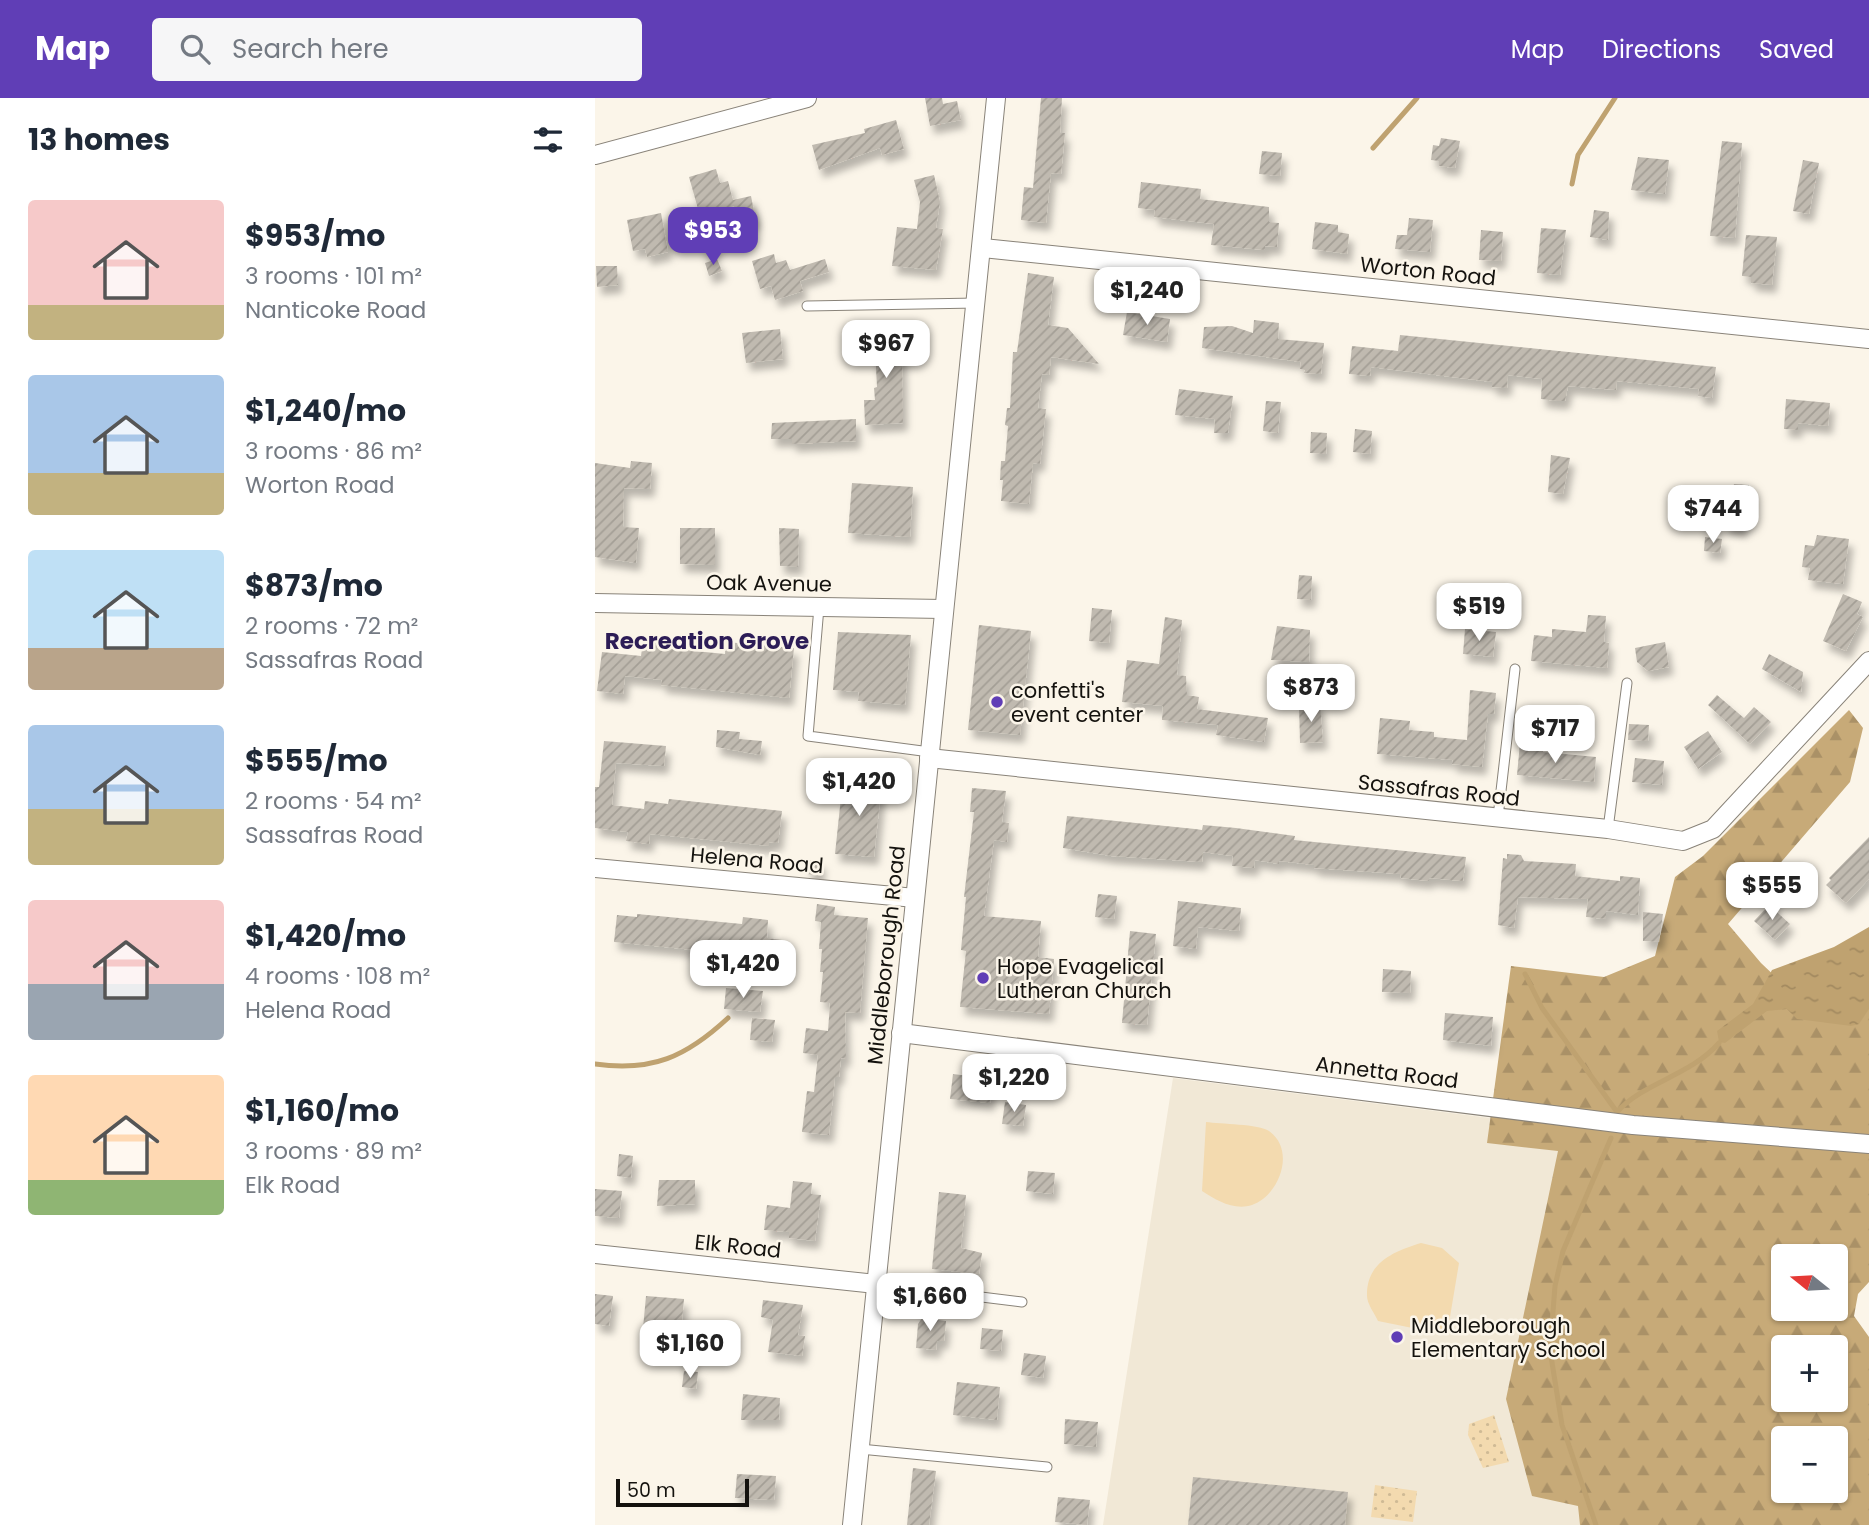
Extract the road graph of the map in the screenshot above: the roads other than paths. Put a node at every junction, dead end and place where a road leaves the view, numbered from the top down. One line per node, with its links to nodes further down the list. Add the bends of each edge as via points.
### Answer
1 (807, 98): 3 (street)
2 (996, 98): 4 (street, Middleborough Road)
3 (595, 155)
4 (983, 248): 5 (street, Middleborough Road); 7 (street, Worton Road)
5 (977, 303): 6 (lane); 10 (street, Middleborough Road)
6 (807, 306)
7 (1869, 339)
8 (595, 603): 9 (street, Oak Avenue)
9 (819, 607): 10 (street, Oak Avenue); 14 (lane, via 808,736)
10 (943, 609): 14 (street, Middleborough Road)
11 (1869, 661): 16 (street, Sassafras Road, via 1713,829 1683,841)
12 (1515, 669): 15 (lane)
13 (1627, 683): 16 (lane)
14 (930, 755): 15 (street, Sassafras Road); 18 (street, Middleborough Road)
15 (1498, 819): 16 (street, Sassafras Road)
16 (1608, 829)
17 (595, 868): 18 (street, Helena Road)
18 (915, 898): 19 (street, Middleborough Road)
19 (901, 1033): 20 (street, Annetta Road, via 1633,1125); 22 (street, Middleborough Road)
20 (1869, 1144)
21 (595, 1254): 22 (street, Elk Road)
22 (876, 1284): 23 (lane); 24 (street, Middleborough Road)
23 (1022, 1302)
24 (860, 1449): 25 (lane); 26 (street, Middleborough Road)
25 (1047, 1466)
26 (852, 1525)

